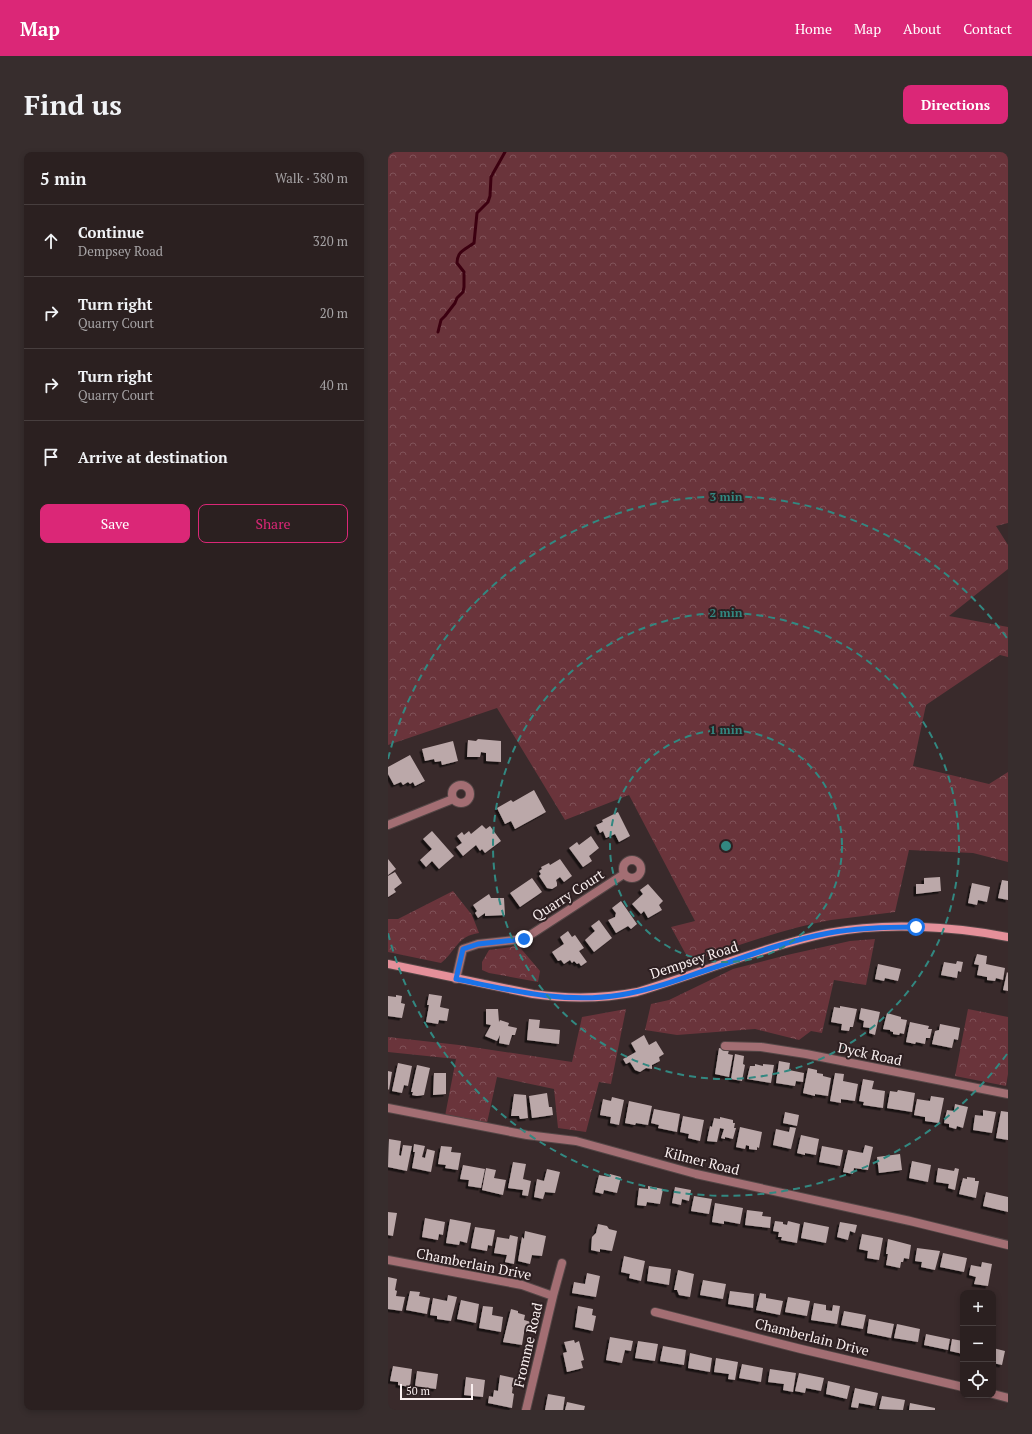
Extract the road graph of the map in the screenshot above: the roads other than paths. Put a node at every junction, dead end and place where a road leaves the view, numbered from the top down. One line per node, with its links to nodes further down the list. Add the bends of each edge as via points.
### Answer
1 (453, 799): 2 (street)
2 (388, 825)
3 (624, 874): 6 (street, Quarry Court, via 524,939 478,944 463,949)
4 (1008, 937): 6 (street, Dempsey Road, via 958,928 916,927 829,933 772,948 637,992 598,998 547,996)
5 (388, 964): 6 (street, Dempsey Road)
6 (456, 979)
7 (725, 1046): 8 (street, Dyck Road, via 761,1047 806,1054)
8 (1008, 1094)
9 (388, 1108): 10 (street, Kilmer Road, via 527,1135 576,1141 696,1174)
10 (1008, 1245)
11 (388, 1260): 13 (street, Chamberlain Drive, via 522,1285)
12 (562, 1264): 13 (street, Fromme Road)
13 (553, 1296): 18 (street, Fromme Road)
14 (655, 1312): 15 (street, Chamberlain Drive)
15 (960, 1386)
16 (996, 1395): 17 (street)
17 (1008, 1398)
18 (526, 1410)

